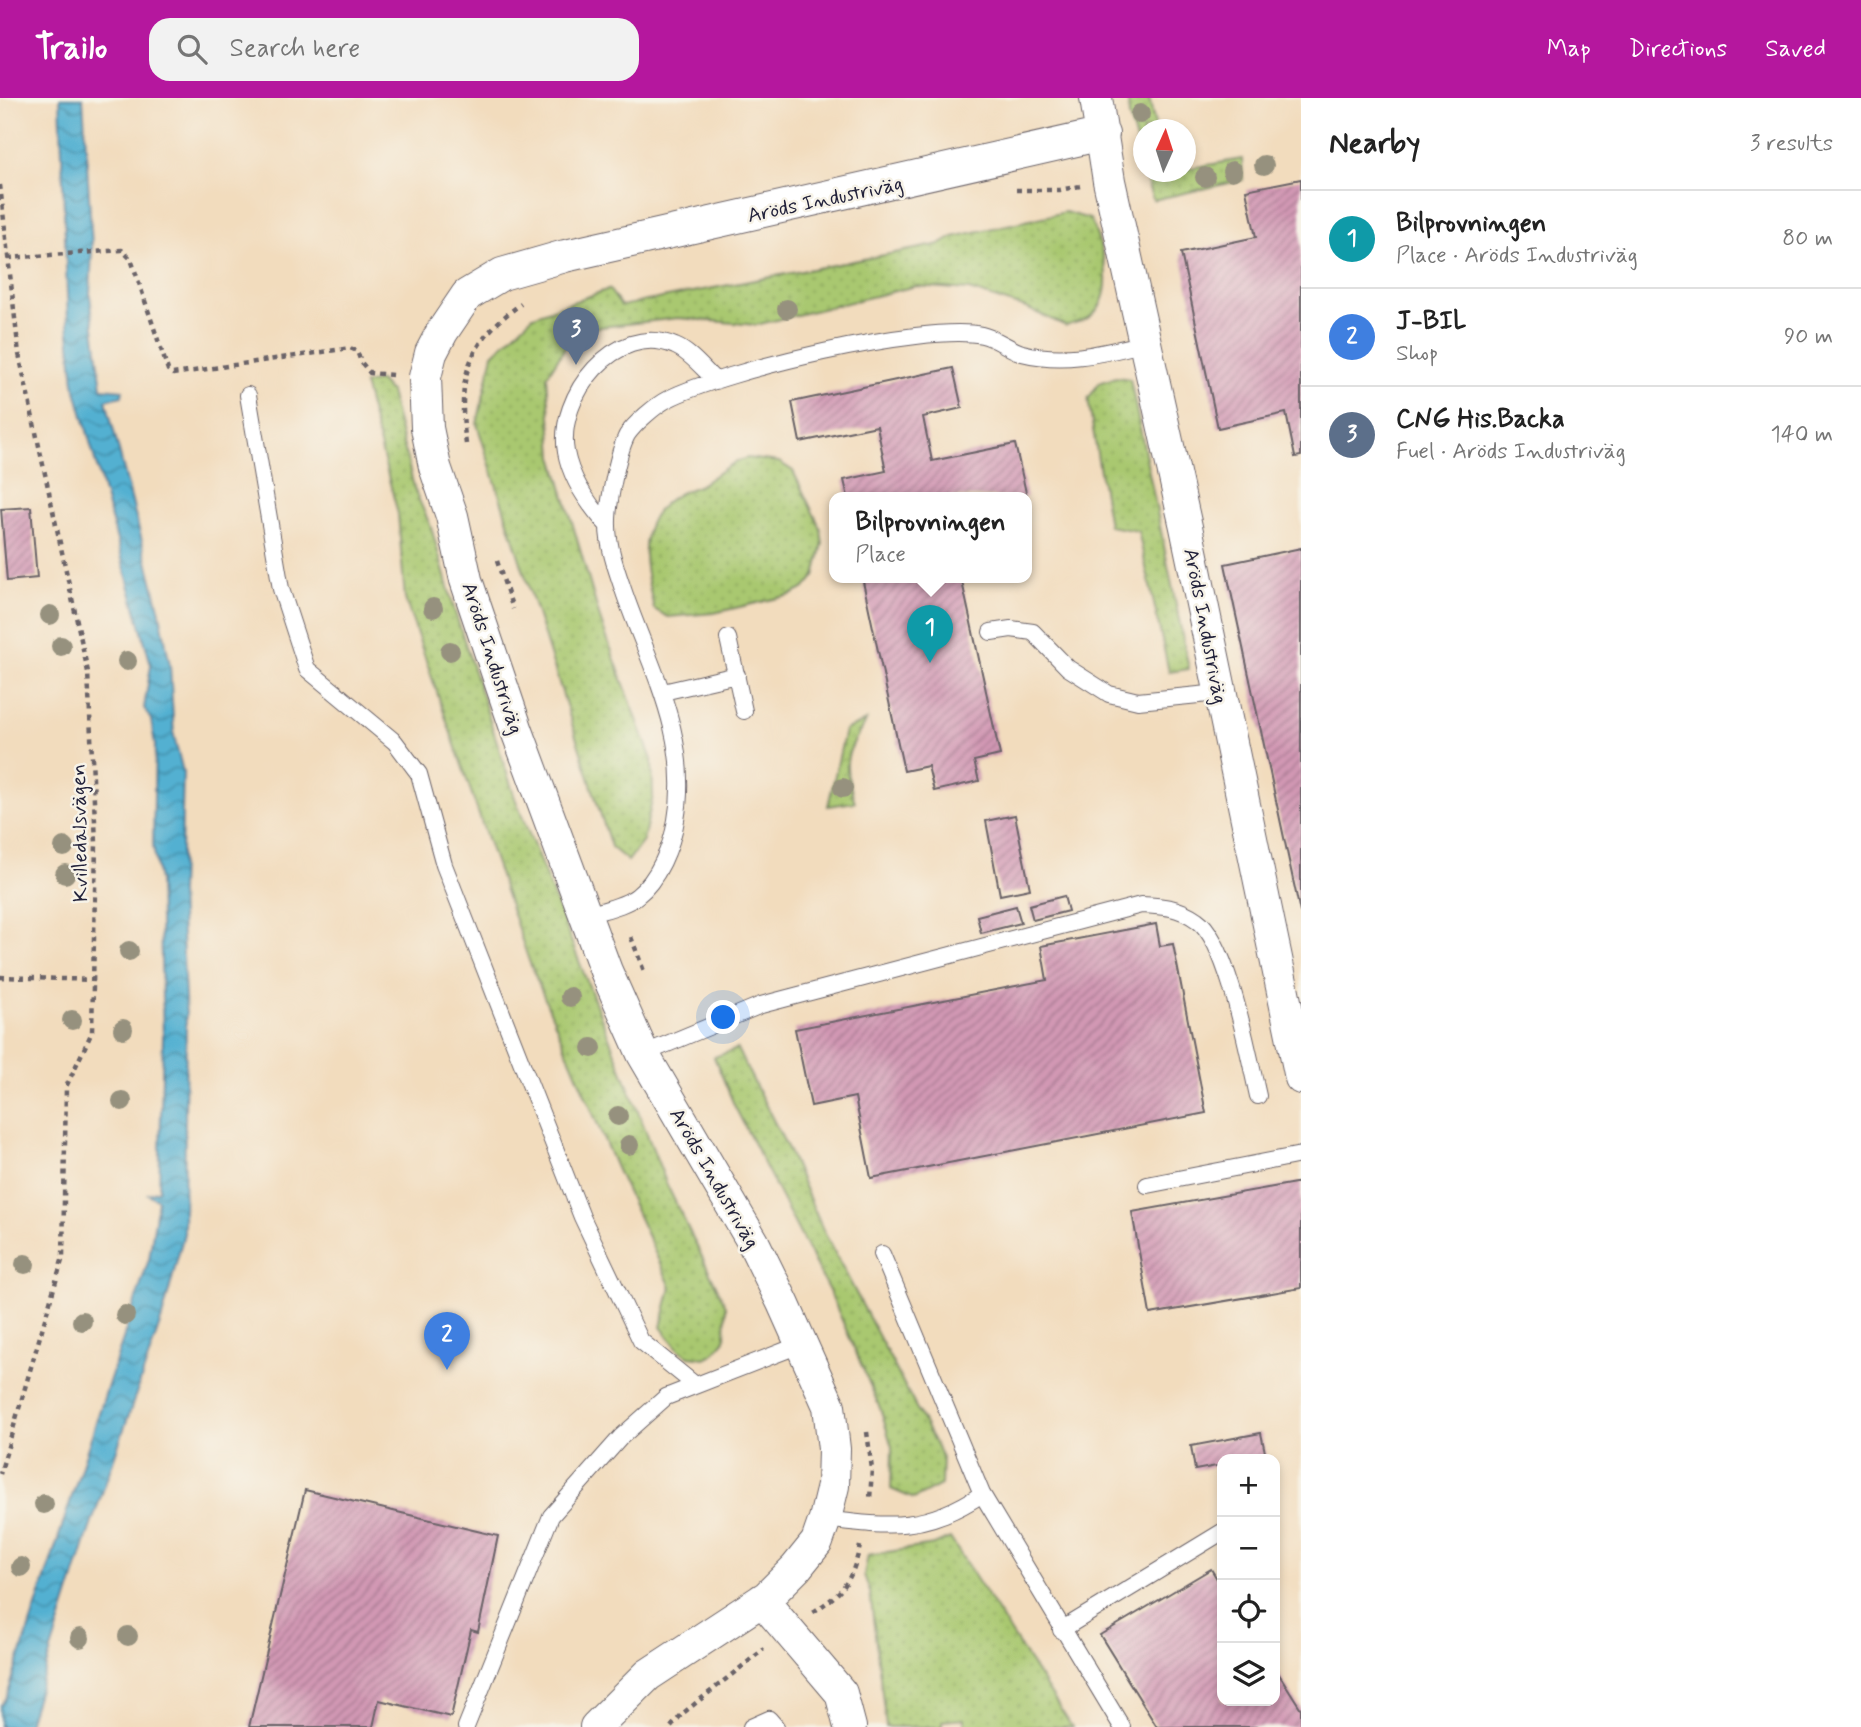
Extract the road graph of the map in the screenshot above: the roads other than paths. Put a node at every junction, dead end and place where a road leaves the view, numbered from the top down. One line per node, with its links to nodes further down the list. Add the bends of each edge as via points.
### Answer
1 (1096, 98): 2 (street, Aröds Industriväg)
2 (1103, 134): 3 (street, Aröds Industriväg); 13 (street, Aröds Industriväg, via 565,256 502,274 467,295 431,353 425,377 426,428 466,580)
3 (1146, 343): 4 (lane, via 1070,360 1021,353 982,335 915,336 788,361); 11 (street, Aröds Industriväg)
4 (716, 381): 6 (lane, via 665,400 628,434 615,473); 6 (lane, via 679,347 638,341 612,351 584,382 566,430 566,452 587,503)
5 (248, 395): 21 (lane, via 281,589 307,669 395,742 419,774 444,865 582,1217 641,1341)
6 (608, 526): 10 (lane, via 618,575)
7 (991, 632): 11 (lane, via 1033,632 1068,668 1109,694 1138,701)
8 (728, 638): 9 (lane)
9 (737, 675): 10 (lane); 12 (lane)
10 (663, 692): 13 (lane, via 681,772 673,841 653,878 636,897)
11 (1219, 693): 15 (street, Aröds Industriväg)
12 (744, 711)
13 (585, 916): 14 (street, Aröds Industriväg)
14 (643, 1054): 16 (lane, via 761,1005 1141,905 1173,906 1200,921 1227,967); 20 (street, Aröds Industriväg, via 753,1242)
15 (1301, 1078)
16 (1258, 1096)
17 (1301, 1155): 18 (lane)
18 (1147, 1185)
19 (883, 1254): 22 (lane)
20 (802, 1344): 21 (lane); 23 (street, Aröds Industriväg, via 828,1406 834,1449 833,1486)
21 (694, 1384): 27 (lane, via 666,1397 643,1416 551,1516)
22 (982, 1494): 23 (lane, via 954,1513 894,1527); 26 (lane)
23 (825, 1519): 25 (street, Aröds Industriväg, via 817,1542)
24 (1217, 1535): 26 (lane)
25 (762, 1600): 28 (street, Aröds Industriväg, via 648,1675); 31 (street, via 841,1693)
26 (1061, 1630): 32 (lane)
27 (466, 1727)
28 (596, 1727)
29 (751, 1727): 30 (lane, via 769,1719)
30 (776, 1727)
31 (850, 1727)
32 (1122, 1727)

